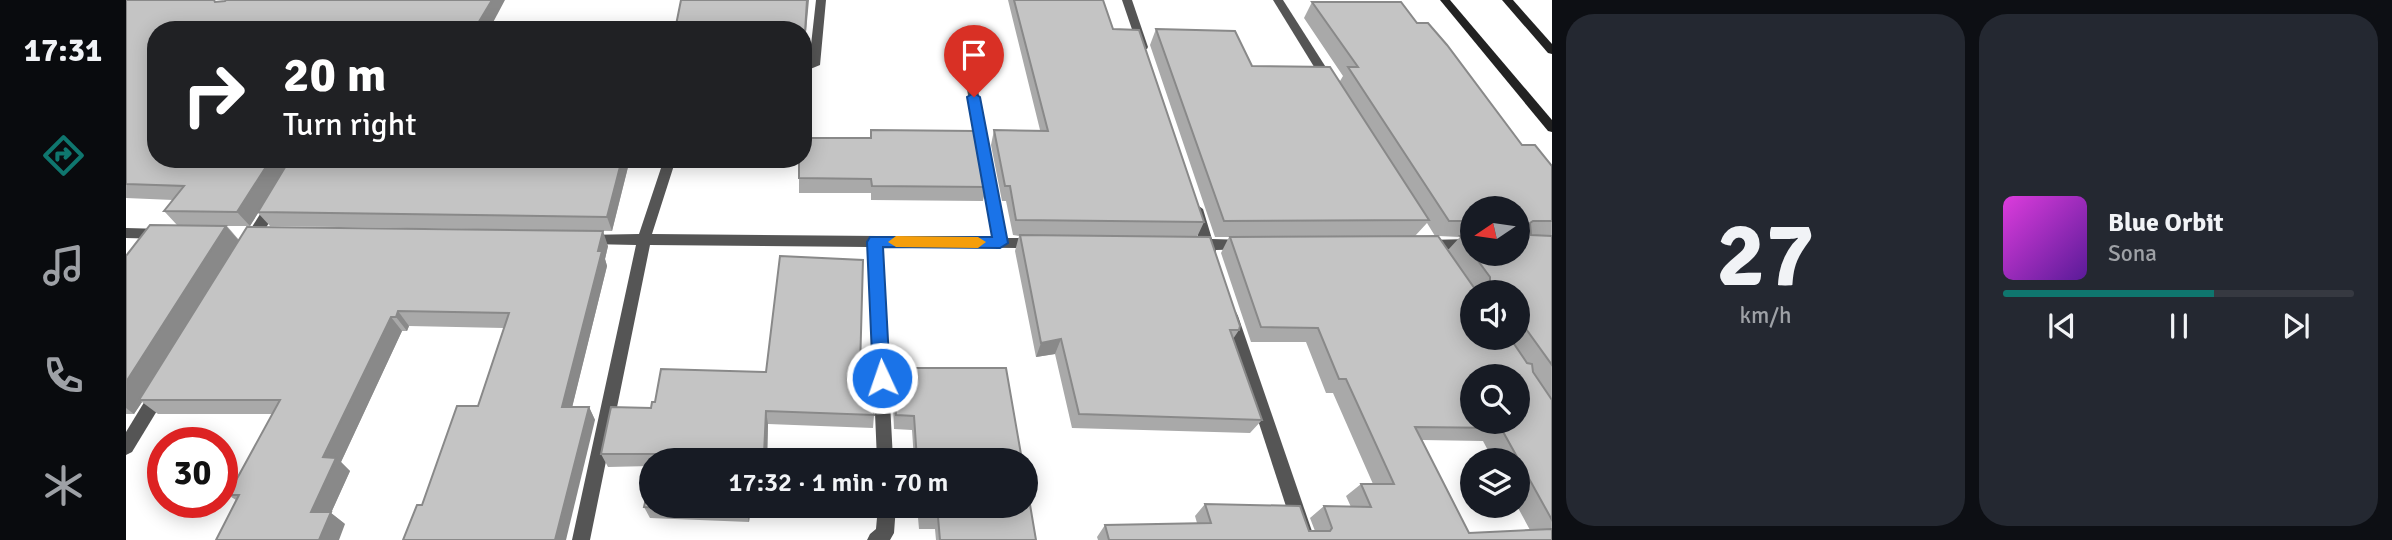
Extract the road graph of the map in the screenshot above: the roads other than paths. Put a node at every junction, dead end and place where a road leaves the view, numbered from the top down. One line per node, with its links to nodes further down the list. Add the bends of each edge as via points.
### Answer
1 (821, 0): 9 (street)
2 (1127, 0): 8 (street)
3 (1278, 0): 10 (street)
4 (1446, 0): 11 (main road)
5 (1507, 0): 7 (main road)
6 (965, 48): 20 (street)
7 (1552, 51)
8 (1149, 64)
9 (812, 66)
10 (1335, 92)
11 (1552, 128)
12 (667, 168): 18 (street)
13 (281, 192): 27 (street)
14 (1191, 193): 25 (street)
15 (126, 233): 16 (street)
16 (177, 234)
17 (574, 239): 18 (street)
18 (644, 239): 19 (street); 34 (street)
19 (875, 242): 20 (street); 32 (street)
20 (1000, 243): 21 (street)
21 (1055, 243)
22 (1180, 244): 25 (street)
23 (1263, 244): 25 (street)
24 (1460, 244): 26 (street)
25 (1207, 245): 28 (street)
26 (1426, 245)
27 (240, 259)
28 (1216, 270)
29 (1224, 296): 36 (street)
30 (169, 377): 31 (street)
31 (126, 447)
32 (885, 448)
33 (886, 518): 35 (street, via 885,533)
34 (581, 540)
35 (876, 540)
36 (1306, 540)

